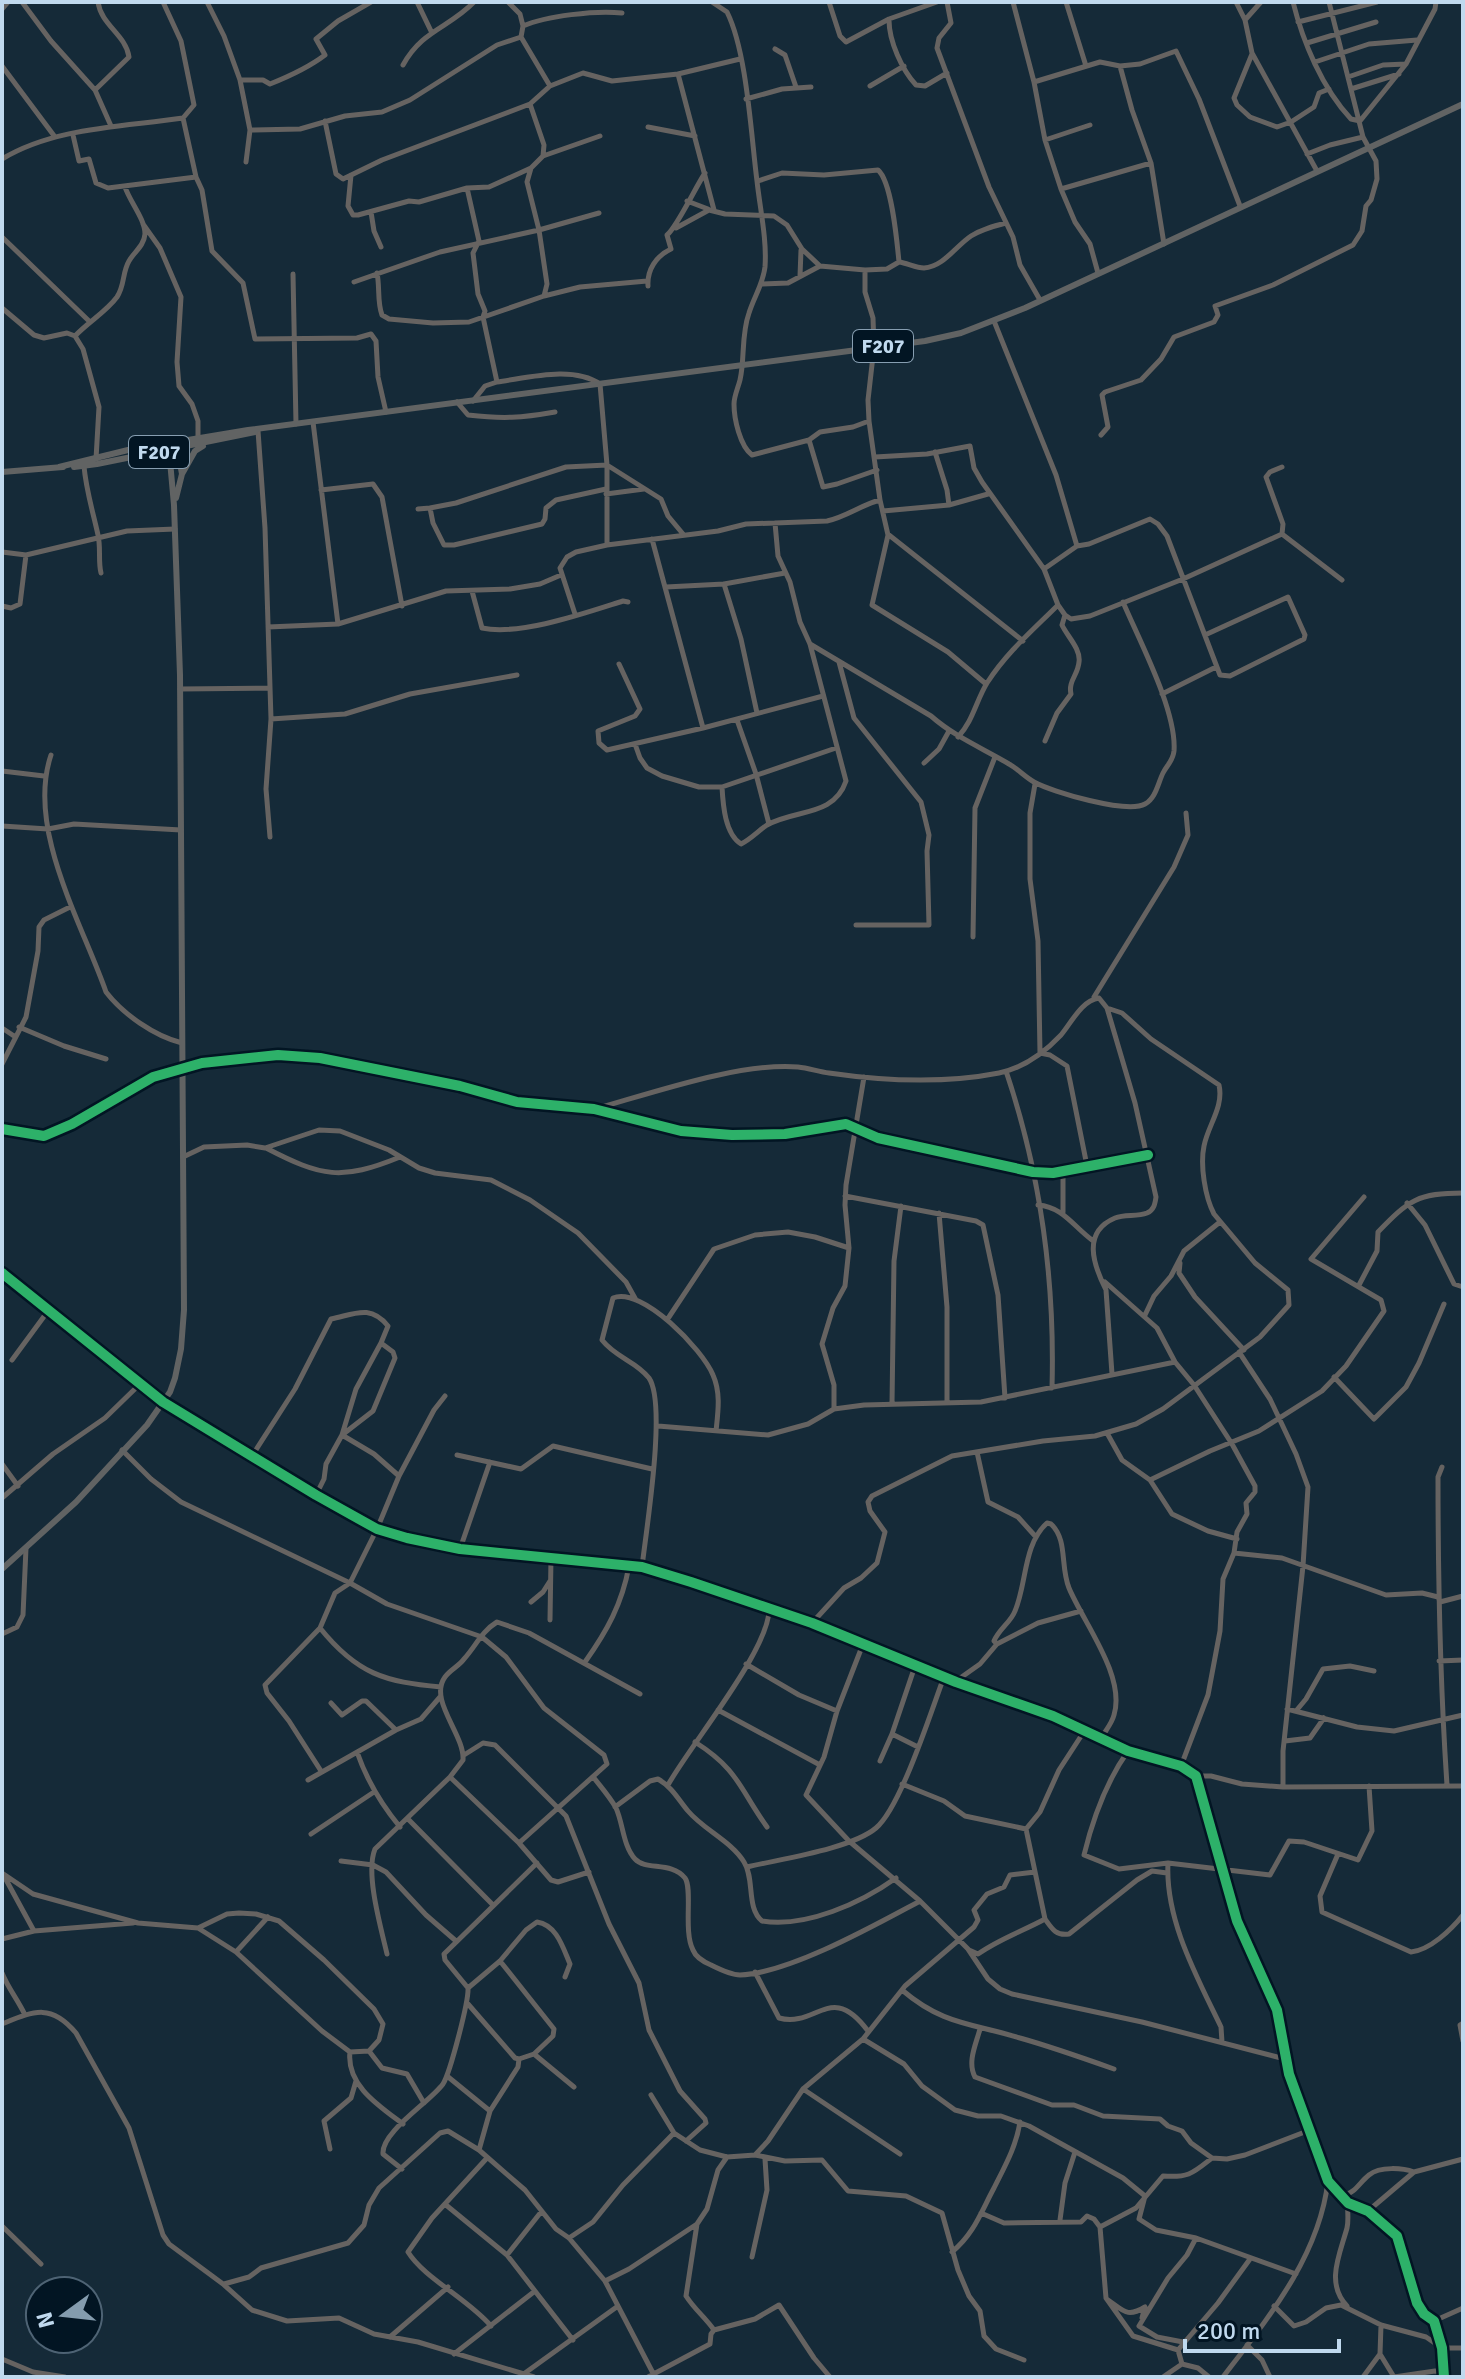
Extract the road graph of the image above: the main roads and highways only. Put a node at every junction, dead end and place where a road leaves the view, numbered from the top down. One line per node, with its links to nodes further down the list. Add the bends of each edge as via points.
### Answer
1 (1463, 104): 2 (main road, F207, via 1164,245 961,333)
2 (258, 431): 3 (main road, F207); 4 (main road, F207)
3 (210, 443): 4 (main road, F207); 9 (main road, via 195,451)
4 (174, 445): 5 (main road, F207); 6 (main road, F207); 7 (main road, F207); 9 (main road, F207)
5 (138, 455): 6 (main road, via 155,455); 7 (main road, F207)
6 (170, 465): 10 (main road, F207)
7 (59, 467): 8 (main road, F207)
8 (2, 472)
9 (182, 474): 10 (main road, F207)
10 (174, 505): 11 (main road, F207, via 180,689 181,1349 175,1378 147,1425 76,1502)
11 (2, 1569)

